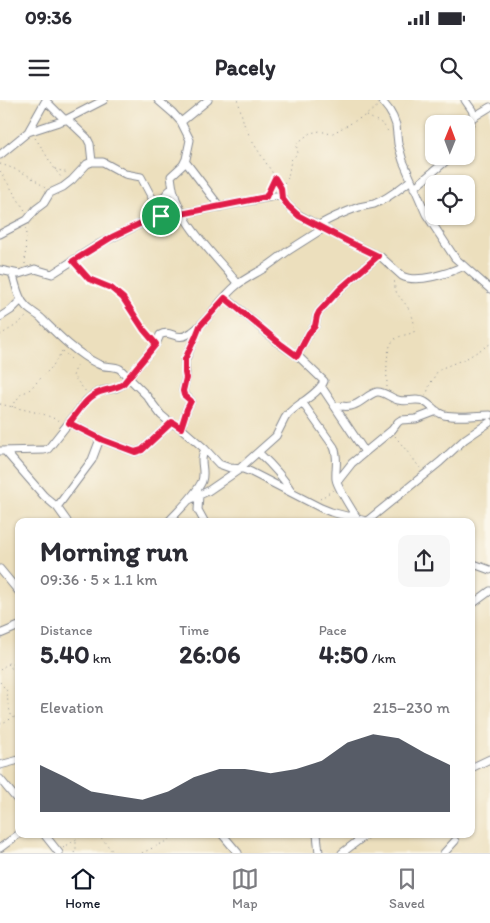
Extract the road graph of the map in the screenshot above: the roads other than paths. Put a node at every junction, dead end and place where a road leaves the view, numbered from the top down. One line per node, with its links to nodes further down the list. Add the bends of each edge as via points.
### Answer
1 (104, 100): 10 (street)
2 (158, 100): 11 (street)
3 (208, 100): 11 (street)
4 (465, 100): 8 (street)
5 (46, 101): 10 (street); 12 (street)
6 (381, 101): 17 (street, via 393,117)
7 (490, 106): 9 (street)
8 (474, 115)
9 (475, 115)
10 (66, 119): 12 (street); 15 (street, via 87,138)
11 (181, 122): 14 (street, via 190,140)
12 (29, 132): 13 (street)
13 (0, 155)
14 (185, 161): 18 (street, via 171,176); 20 (street)
15 (92, 162): 21 (street, via 103,162 125,174 140,177); 24 (street, via 68,183 50,193 28,219)
16 (441, 165): 19 (street)
17 (411, 180): 19 (street); 23 (street, via 389,197 334,218)
18 (173, 188): 21 (street, via 163,199); 22 (street)
19 (414, 188): 26 (street, via 426,214 455,258)
20 (220, 207): 22 (street); 23 (street, via 275,196 282,198 299,216)
21 (160, 214): 22 (street); 28 (street, via 112,237 52,274 35,269)
22 (184, 214): 29 (street)
23 (321, 227): 25 (street); 29 (street)
24 (0, 234)
25 (378, 256): 26 (street, via 406,278 437,276); 35 (street, via 319,312 315,326)
26 (464, 266): 30 (street)
27 (0, 270): 28 (street)
28 (12, 273): 32 (street)
29 (238, 284): 31 (street)
30 (490, 289)
31 (225, 298): 34 (street); 35 (street)
32 (21, 300): 33 (street); 36 (street, via 84,356 99,365 118,368)
33 (0, 317)
34 (200, 326): 36 (street, via 181,337 168,332 160,335); 45 (street, via 185,359 183,391 191,401)
35 (297, 356): 37 (street, via 323,379)
36 (128, 378): 42 (street, via 160,415); 44 (street, via 119,386 90,397)
37 (321, 386): 38 (street); 39 (street)
38 (302, 402): 50 (street, via 288,414 276,436); 52 (street, via 334,448)
39 (336, 407): 40 (street, via 352,406 380,392 396,400 420,400); 49 (street)
40 (436, 412): 41 (street, via 448,416); 49 (street, via 401,420)
41 (490, 415)
42 (172, 422): 45 (street); 46 (street, via 138,452)
43 (490, 422): 61 (street)
44 (68, 424): 46 (street); 48 (street, via 48,449)
45 (181, 428): 47 (street)
46 (100, 438): 56 (street, via 92,460)
47 (205, 449): 51 (street, via 219,464); 55 (street, via 202,480)
48 (3, 451): 56 (street)
49 (365, 452): 52 (street, via 347,468)
50 (258, 453): 51 (street); 53 (street)
51 (239, 469): 53 (street); 54 (street)
52 (338, 484): 60 (street)
53 (293, 493): 60 (street, via 331,512)
54 (199, 495): 55 (street); 59 (street, via 198,510)
55 (187, 502): 58 (street)
56 (57, 507): 57 (street)
57 (65, 518)
58 (172, 518)
59 (202, 518)
60 (357, 518)
61 (370, 518)
62 (475, 564): 64 (street)
63 (0, 569): 65 (street)
64 (490, 570)
65 (15, 587)
66 (490, 591): 67 (street)
67 (475, 602)
68 (15, 628): 69 (street)
69 (0, 634)
70 (490, 759): 73 (street)
71 (15, 761): 72 (street)
72 (0, 765)
73 (475, 766)
74 (0, 779): 75 (street)
75 (15, 797)
76 (15, 837): 82 (street)
77 (47, 838): 83 (street)
78 (225, 838): 84 (street)
79 (317, 838): 85 (street)
80 (362, 838): 86 (street)
81 (455, 841): 87 (street)
82 (0, 848)
83 (59, 852)
84 (238, 853)
85 (319, 853)
86 (342, 853)
87 (444, 853)

